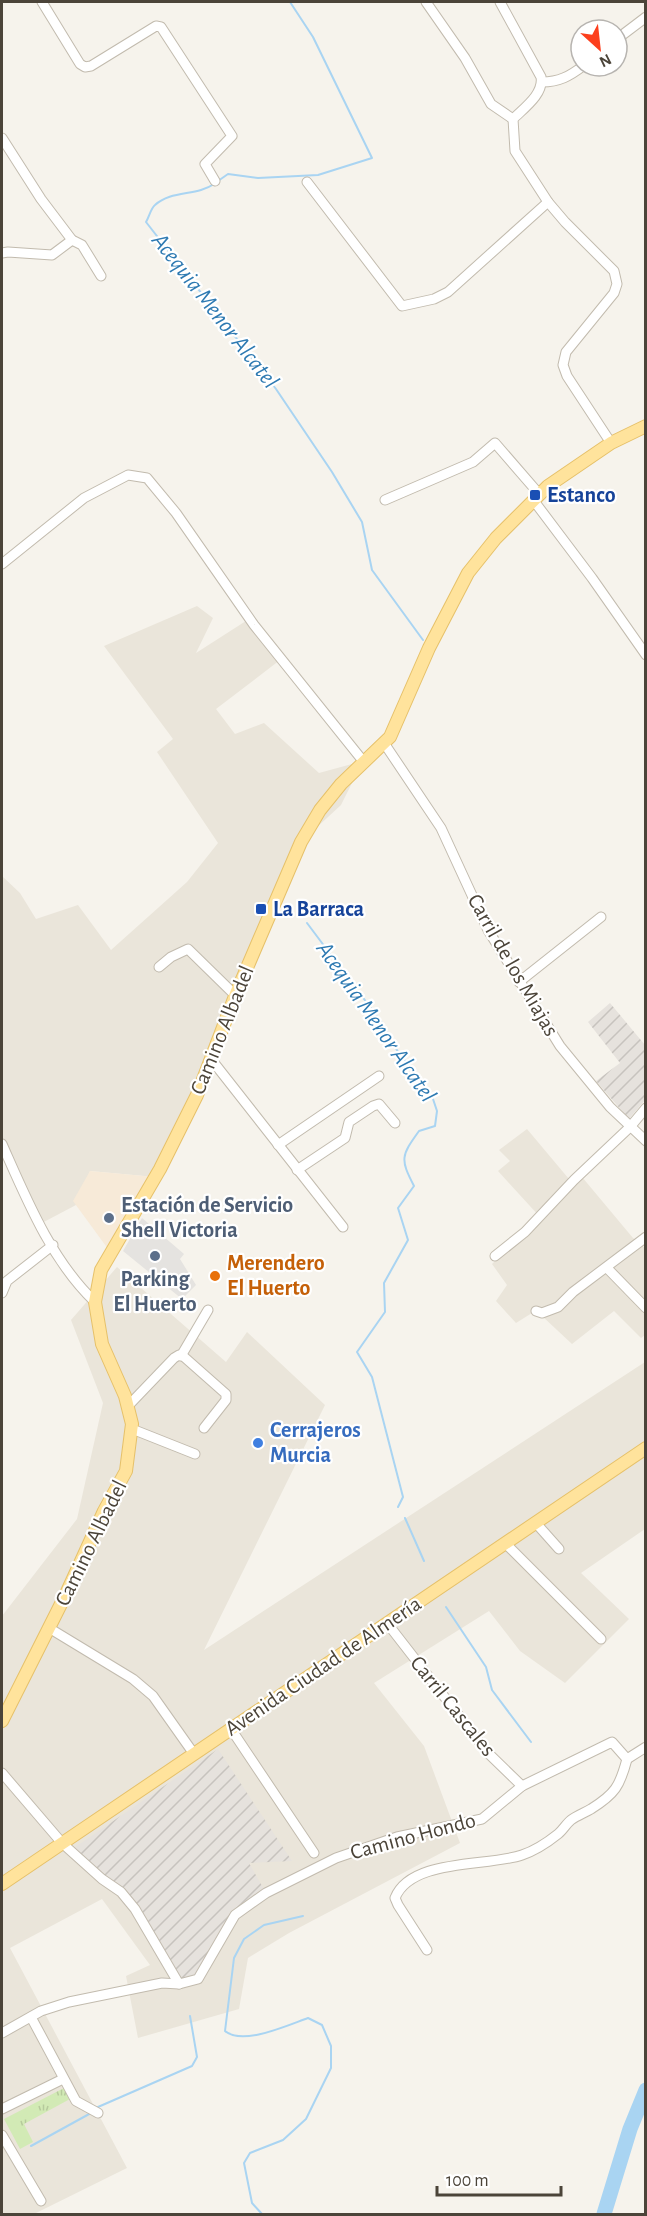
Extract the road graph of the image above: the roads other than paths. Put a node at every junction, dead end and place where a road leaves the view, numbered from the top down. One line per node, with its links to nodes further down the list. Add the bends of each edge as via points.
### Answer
1 (42, 2): 10 (street, via 85,67 156,26 161,27 232,136 205,164)
2 (426, 2): 8 (street, via 491,104)
3 (500, 2): 7 (street)
4 (645, 17): 5 (street)
5 (629, 30)
6 (569, 76): 7 (street, via 556,82)
7 (542, 82): 8 (street, via 540,91)
8 (513, 119): 12 (street, via 515,151)
9 (2, 138): 13 (street)
10 (215, 181)
11 (307, 182): 12 (street, via 402,306 448,292)
12 (548, 202): 17 (street, via 614,271 614,293 566,352 563,365)
13 (72, 240): 14 (street, via 52,255); 15 (street, via 82,245)
14 (2, 253)
15 (101, 276)
16 (645, 426): 17 (main road, Camino Albadel)
17 (611, 443): 18 (main road, Camino Albadel)
18 (537, 498): 19 (street, via 495,443 467,466); 21 (street); 22 (main road, Camino Albadel, via 496,538 468,573)
19 (385, 500)
20 (2, 564): 23 (street, via 84,498 128,475 147,478 254,626)
21 (645, 655)
22 (384, 743): 23 (main road, Camino Albadel); 26 (street, Carril de los Miajas, via 441,828 488,930)
23 (363, 761): 27 (main road, Camino Albadel, via 320,810 301,842)
24 (601, 917): 26 (street)
25 (159, 967): 27 (street, via 188,949)
26 (519, 982): 32 (street, Carril de los Miajas, via 560,1046)
27 (235, 995): 28 (main road, Camino Albadel)
28 (211, 1059): 35 (street); 44 (main road, Camino Albadel, via 198,1095 160,1169 101,1270)
29 (379, 1076): 35 (street)
30 (645, 1108): 32 (street)
31 (395, 1123): 36 (street, via 379,1104 373,1106 349,1122 345,1138)
32 (630, 1127): 33 (street, Carril de los Miajas); 41 (street, via 525,1232)
33 (645, 1141)
34 (2, 1144): 39 (street)
35 (278, 1145): 36 (street)
36 (297, 1170): 37 (street)
37 (343, 1227)
38 (642, 1241): 40 (street); 42 (street)
39 (53, 1245): 43 (street, via 7,1281); 44 (street, via 74,1280)
40 (645, 1252)
41 (495, 1256)
42 (607, 1268): 45 (street); 47 (street, via 558,1307 542,1313)
43 (2, 1293)
44 (95, 1302): 49 (main road, Camino Albadel, via 102,1344)
45 (645, 1308)
46 (208, 1310): 48 (street)
47 (536, 1311)
48 (181, 1356): 49 (street, via 174,1358); 50 (street, via 226,1394 226,1400)
49 (128, 1406): 51 (main road, Camino Albadel)
50 (204, 1428)
51 (132, 1429): 53 (street); 58 (main road, Camino Albadel, via 126,1471)
52 (645, 1448): 54 (main road, Avenida Ciudad de Almería)
53 (195, 1454)
54 (536, 1522): 55 (main road, Avenida Ciudad de Almería); 56 (street)
55 (505, 1543): 57 (main road, Avenida Ciudad de Almería); 59 (street)
56 (559, 1549)
57 (387, 1623): 61 (main road, Avenida Ciudad de Almería); 66 (street, Carril Cascales, via 488,1753)
58 (49, 1628): 60 (main road, Camino Albadel); 63 (street, via 133,1679 153,1696)
59 (601, 1639)
60 (2, 1721)
61 (231, 1729): 63 (main road, Avenida Ciudad de Almería); 68 (street)
62 (643, 1749): 64 (street)
63 (194, 1754): 67 (main road, Avenida Ciudad de Almería)
64 (627, 1759): 66 (street, Camino Hondo, via 612,1742); 70 (street, via 611,1796 524,1855 450,1866 407,1881 395,1898)
65 (2, 1773): 67 (street)
66 (522, 1786): 71 (street, Camino Hondo, via 482,1819 387,1840 336,1858 266,1893 235,1915 198,1979)
67 (62, 1843): 69 (main road, Avenida Ciudad de Almería); 71 (street, via 121,1892)
68 (314, 1853)
69 (2, 1884)
70 (427, 1950)
71 (179, 1984): 72 (street, Camino Hondo, via 162,1983 69,2002)
72 (31, 2017): 73 (street, Camino Hondo); 74 (street)
73 (2, 2033)
74 (63, 2079): 75 (street); 76 (street, via 76,2101)
75 (2, 2109)
76 (98, 2113)
77 (2, 2135): 78 (street)
78 (5, 2148): 79 (street)
79 (41, 2200)

